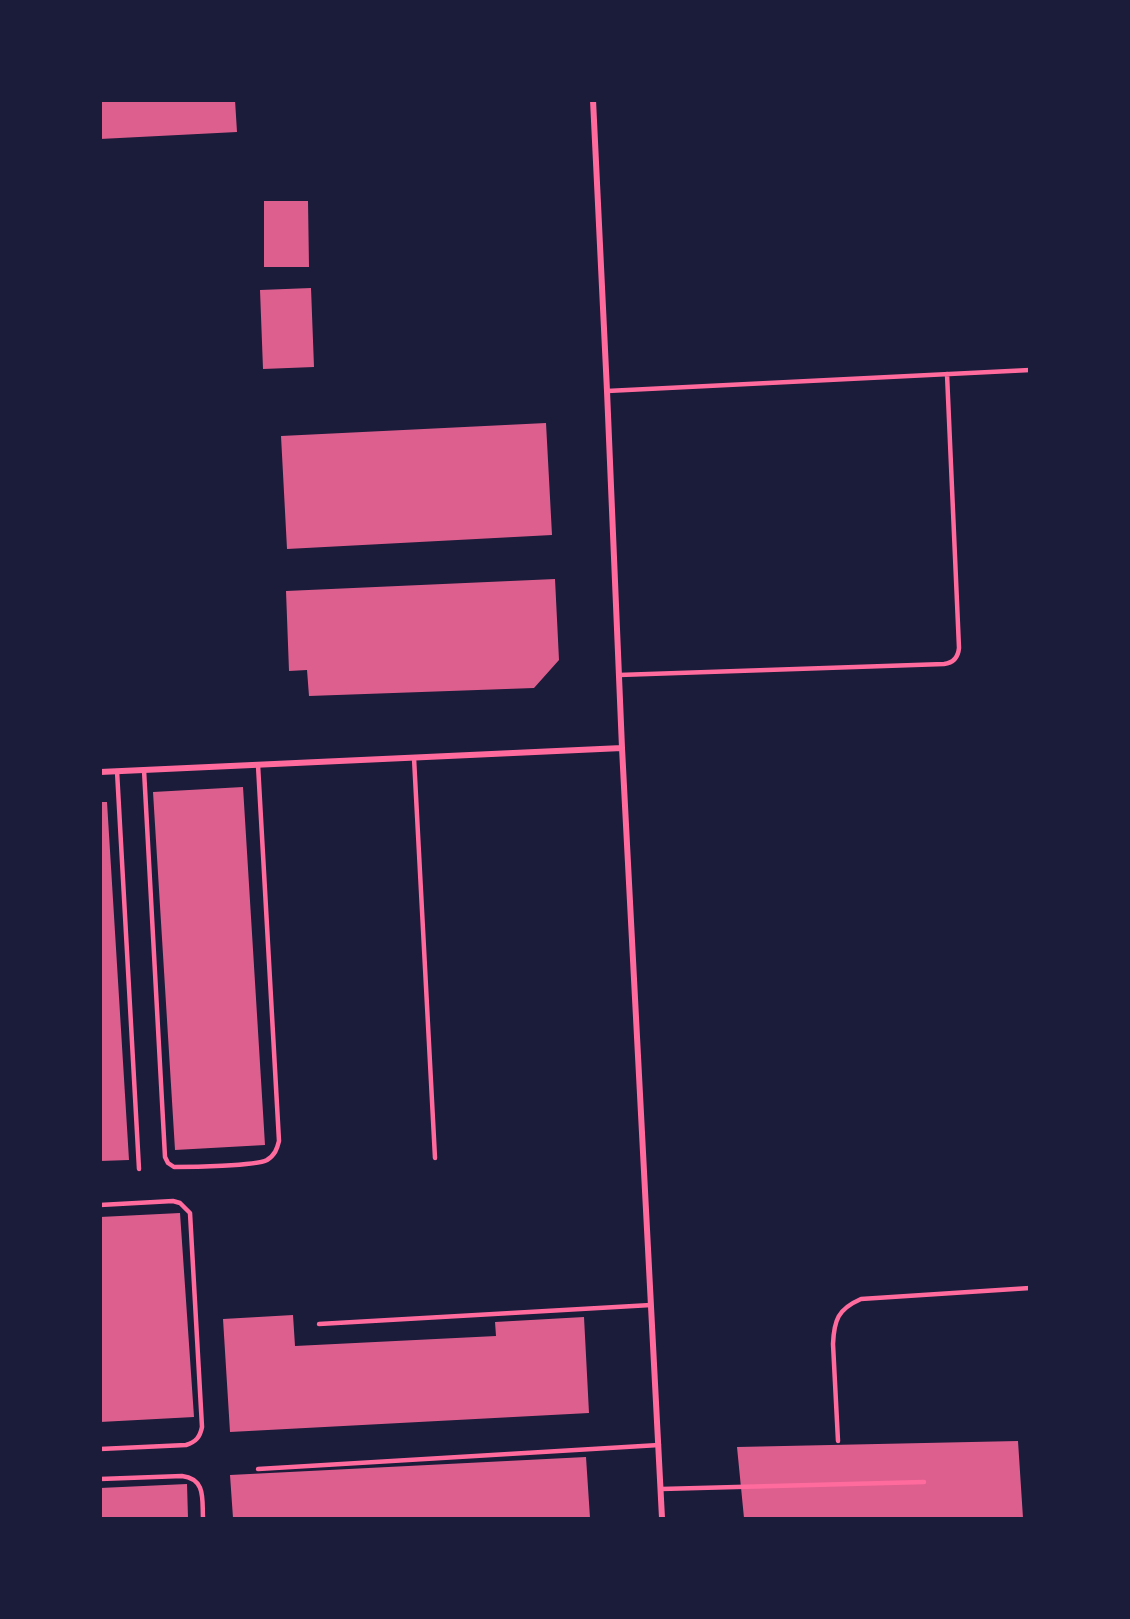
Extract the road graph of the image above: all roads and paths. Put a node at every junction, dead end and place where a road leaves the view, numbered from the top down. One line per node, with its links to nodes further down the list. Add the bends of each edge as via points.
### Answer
1 (592, 100): 4 (street)
2 (1029, 370): 3 (lane)
3 (947, 374): 4 (lane); 5 (lane, via 957,658 944,664)
4 (607, 391): 5 (street)
5 (619, 675): 6 (street)
6 (622, 748): 7 (street); 16 (street)
7 (414, 758): 8 (street); 12 (lane)
8 (258, 765): 9 (street); 9 (lane, via 279,1141 273,1156 259,1163 174,1167 165,1157)
9 (144, 770): 10 (street)
10 (117, 771): 11 (street); 13 (lane)
11 (100, 772)
12 (435, 1158)
13 (139, 1169)
14 (100, 1204): 20 (lane, via 173,1201 190,1213 202,1427 198,1439 186,1444)
15 (1029, 1288): 18 (lane, via 861,1299 848,1305 834,1329)
16 (651, 1305): 17 (lane); 19 (street)
17 (319, 1324)
18 (838, 1441)
19 (659, 1445): 21 (lane); 24 (street)
20 (100, 1449)
21 (258, 1469)
22 (100, 1479): 25 (lane, via 189,1476 200,1486)
23 (924, 1482): 24 (lane)
24 (661, 1489): 26 (street)
25 (203, 1518)
26 (662, 1518)

